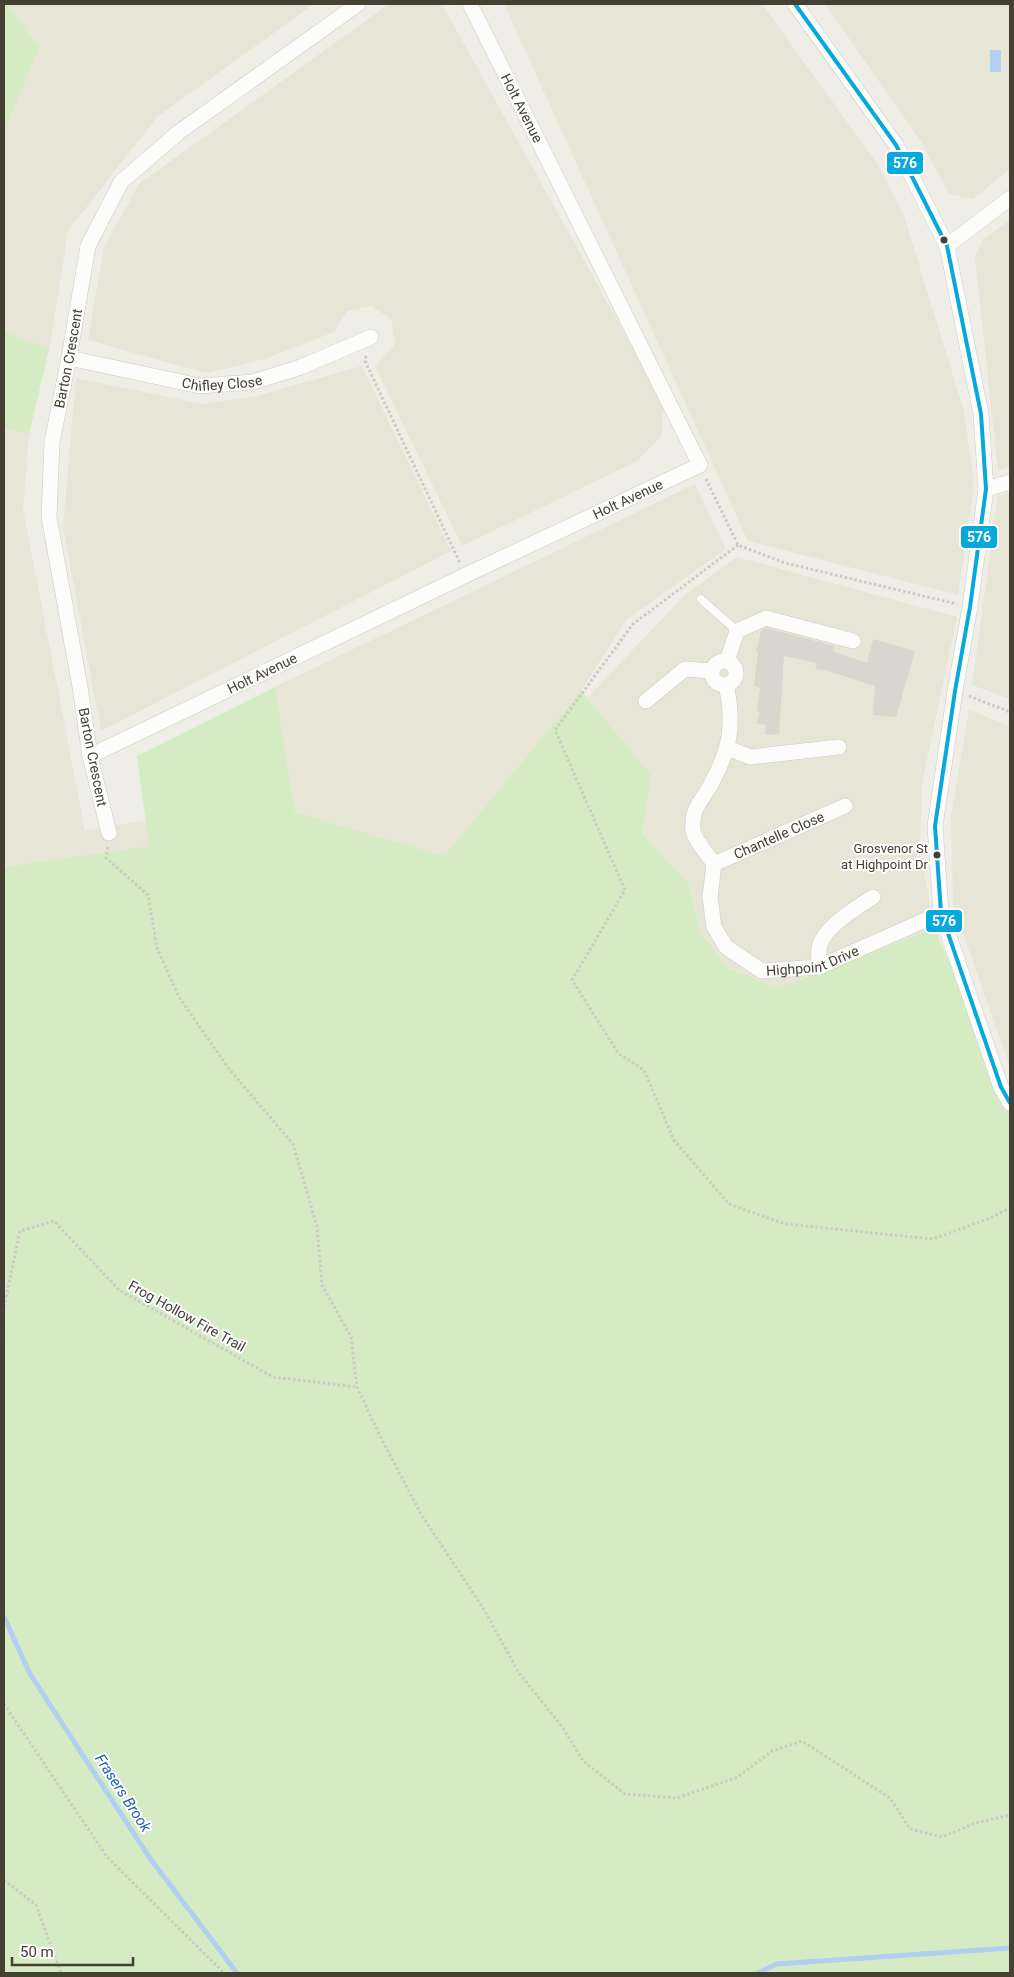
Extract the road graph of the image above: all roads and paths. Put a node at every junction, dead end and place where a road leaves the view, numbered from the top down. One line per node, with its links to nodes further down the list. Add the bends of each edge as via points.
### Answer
1 (358, 4): 7 (street, Barton Crescent, via 179,132 121,182 88,246)
2 (470, 4): 9 (street, Holt Avenue)
3 (795, 4): 5 (street, via 896,145)
4 (1010, 198): 5 (street)
5 (947, 246): 11 (street, via 981,414)
6 (371, 338): 7 (street, Chifley Close, via 301,367 253,382 200,386)
7 (69, 358): 26 (street, Barton Crescent, via 52,442 49,517)
8 (365, 361): 13 (path)
9 (700, 465): 12 (path); 13 (street, Holt Avenue)
10 (1010, 482): 11 (street)
11 (986, 489): 15 (street)
12 (738, 545): 15 (path, via 785,563); 34 (path, via 633,624 555,730 624,890 572,980 618,1053 644,1070 674,1140 728,1204 785,1224 933,1239)
13 (466, 575): 26 (street, Holt Avenue)
14 (701, 599): 16 (lane)
15 (970, 607): 21 (street)
16 (737, 631): 17 (street, via 766,618); 18 (street)
17 (852, 641)
18 (727, 662): 19 (street, via 719,662); 20 (street, via 734,667 736,674)
19 (712, 671): 20 (street, via 715,682); 22 (street, via 685,669)
20 (726, 685): 25 (street, via 731,716)
21 (955, 691): 23 (path); 31 (street, via 935,826)
22 (646, 701)
23 (1010, 712)
24 (839, 747): 25 (street, via 750,757)
25 (728, 748): 29 (street, via 694,811 693,834)
26 (90, 756): 28 (street, Barton Crescent)
27 (845, 806): 29 (street, Chantelle Close)
28 (109, 833): 38 (path, via 106,858 148,895 158,948 179,997 229,1068 293,1144 317,1227 322,1285 351,1337)
29 (714, 864): 32 (street, Highpoint Drive, via 710,897 714,927 726,947 762,971)
30 (873, 897): 32 (street, via 828,932 819,948)
31 (941, 913): 32 (street, Highpoint Drive); 33 (street, via 1001,1087)
32 (819, 967)
33 (1010, 1103)
34 (1010, 1208)
35 (4, 1307): 38 (path, Frog Hollow Fire Trail, via 20,1231 54,1221 119,1290 273,1377)
36 (4, 1334): 37 (path)
37 (4, 1340)
38 (357, 1387): 40 (path, via 420,1514 483,1608 519,1673 564,1728 583,1760 625,1794 677,1798 738,1777 772,1750 802,1741 890,1798 910,1829 942,1837 975,1823)
39 (4, 1704): 43 (path, via 107,1857)
40 (1010, 1814)
41 (4, 1880): 42 (path, via 36,1905)
42 (61, 1973)
43 (224, 1973)

